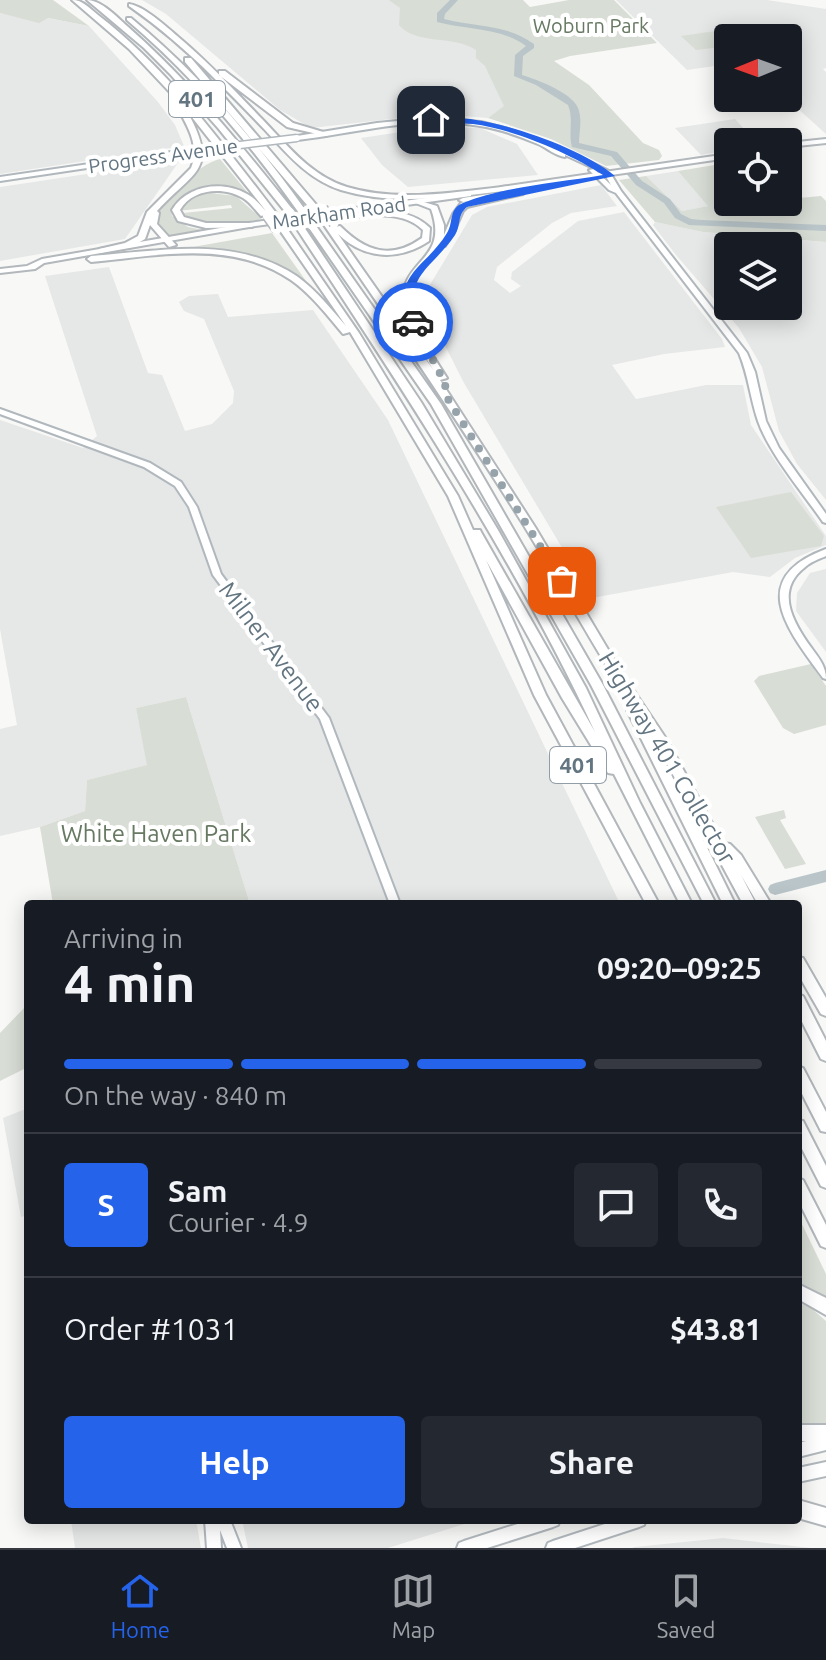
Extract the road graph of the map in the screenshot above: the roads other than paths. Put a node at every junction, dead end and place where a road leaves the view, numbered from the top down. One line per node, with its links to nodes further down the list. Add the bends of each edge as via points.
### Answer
1 (75, 0): 6 (highway, 401)
2 (90, 0): 36 (highway, 401, bridge, via 172,70 290,212 493,530 580,688)
3 (104, 0): 20 (highway, 401, bridge, via 174,59 302,211)
4 (127, 2): 5 (highway); 20 (highway, Highway 401 Collector / 401, via 196,68 320,209)
5 (190, 51): 7 (highway); 15 (highway, via 299,163 340,187 403,196)
6 (168, 84): 17 (highway, via 195,131 200,157 195,170); 19 (highway, 401)
7 (290, 125): 8 (highway); 9 (highway)
8 (326, 134): 9 (main road, Progress Avenue); 13 (main road, Progress Avenue, via 429,121 491,125)
9 (297, 138): 14 (main road, Progress Avenue, bridge)
10 (826, 141): 11 (main road)
11 (802, 144)
12 (714, 158): 13 (main road, Markham Road)
13 (604, 175): 15 (main road, Markham Road); 32 (main road, Progress Avenue, via 743,353 768,434)
14 (0, 179)
15 (516, 190): 16 (main road, Markham Road); 18 (main road, Markham Road); 24 (highway, via 464,205 452,232)
16 (417, 202): 18 (highway); 21 (main road, Markham Road)
17 (160, 205): 22 (highway, via 153,224); 23 (highway, via 147,219 142,237)
18 (430, 205): 20 (main road, Markham Road); 24 (highway, via 444,226 443,239)
19 (270, 216): 21 (highway, via 245,196 218,189 186,196 176,210 191,224); 28 (highway, 401, bridge)
20 (323, 223): 20 (highway, via 405,215 427,230 416,248 368,252); 22 (main road, Markham Road); 29 (highway, Highway 401 Collector / 401); 41 (highway, 401, via 436,404 597,685)
21 (249, 225): 22 (main road, Markham Road)
22 (170, 243): 23 (main road, Markham Road); 25 (main road, Markham Road)
23 (102, 251): 26 (main road, Markham Road)
24 (431, 254): 29 (highway, via 411,279 407,304 445,383)
25 (91, 259): 26 (main road, Markham Road); 28 (highway, via 198,251 258,259 292,276 317,297)
26 (31, 266): 27 (main road, Markham Road)
27 (0, 271)
28 (372, 364): 31 (highway, 401)
29 (446, 396): 34 (highway, Highway 401 Collector / 401)
30 (0, 411): 38 (main road, Milner Avenue, via 147,465 178,484 193,507 217,575 324,718)
31 (453, 496): 36 (highway); 39 (highway, 401, via 540,695)
32 (826, 520)
33 (826, 552): 35 (main road, via 800,563 784,583 783,594 786,615)
34 (618, 676): 37 (highway, Highway 401 Collector / 401); 42 (highway)
35 (826, 676)
36 (634, 803): 40 (highway, 401)
37 (715, 836): 43 (highway, Highway 401 Collector / 401); 44 (highway, via 737,858)
38 (393, 900)
39 (650, 900)
40 (684, 900)
41 (708, 900)
42 (727, 900)
43 (748, 900)
44 (763, 900)
45 (802, 969): 47 (highway)
46 (802, 1008): 48 (highway)
47 (826, 1010)
48 (826, 1055)
49 (802, 1080): 50 (highway)
50 (826, 1126)
51 (802, 1134): 52 (highway)
52 (826, 1181)
53 (802, 1193): 54 (highway)
54 (826, 1241)
55 (802, 1293): 56 (highway)
56 (826, 1307)
57 (802, 1433): 58 (highway)
58 (826, 1433)
59 (826, 1443): 60 (main road)
60 (802, 1449)
61 (826, 1469): 62 (main road)
62 (802, 1474)
63 (802, 1510): 64 (highway)
64 (826, 1517)
65 (212, 1524): 69 (main road)
66 (225, 1524): 70 (main road)
67 (540, 1524): 71 (main road)
68 (627, 1524): 72 (main road)
69 (214, 1548)
70 (234, 1548)
71 (464, 1548)
72 (553, 1548)

